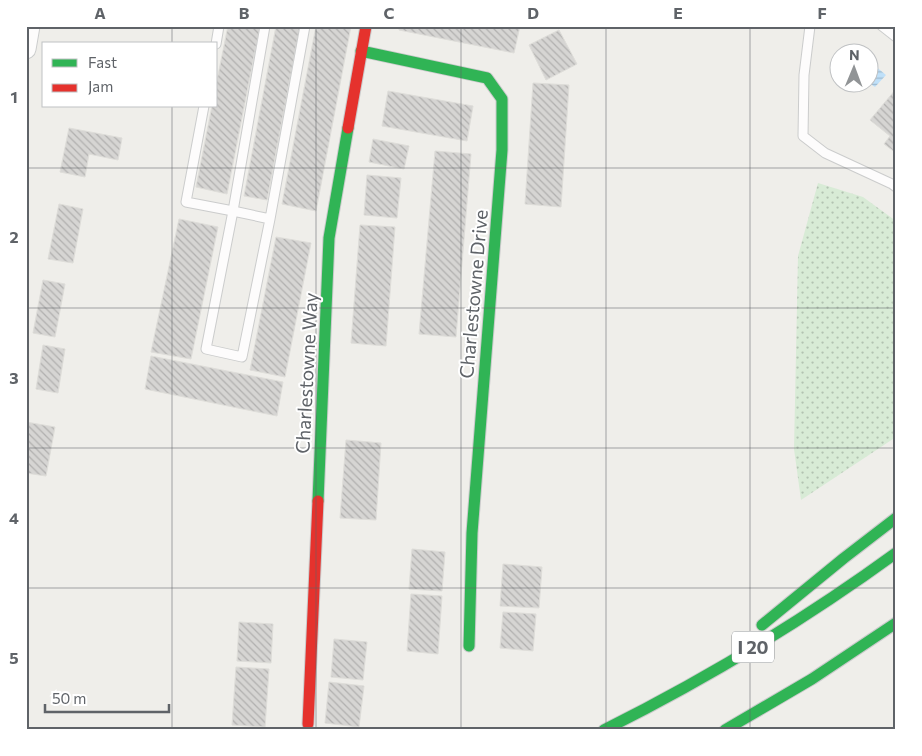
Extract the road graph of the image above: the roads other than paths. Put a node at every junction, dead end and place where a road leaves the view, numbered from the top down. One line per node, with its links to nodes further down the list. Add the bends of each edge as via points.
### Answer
1 (30, 26): 10 (street)
2 (219, 26): 9 (lane)
3 (265, 26): 14 (lane)
4 (306, 26): 15 (lane)
5 (366, 26): 11 (main road, Charlestowne Way)
6 (810, 26): 13 (lane, via 804,75 804,136 825,153)
7 (882, 26): 8 (lane)
8 (896, 37)
9 (216, 42)
10 (26, 48)
11 (361, 51): 19 (main road, Charlestowne Drive, via 487,78 502,99 502,150 472,533); 21 (main road, Charlestowne Way, via 329,238)
12 (204, 108): 14 (lane, via 186,202)
13 (896, 187)
14 (233, 211): 15 (lane); 15 (lane, via 206,349 242,357)
15 (270, 219)
16 (896, 518): 20 (main road)
17 (896, 553): 20 (main road, I 20, via 794,623)
18 (896, 623): 23 (main road)
19 (469, 646)
20 (691, 684): 22 (main road, I 20)
21 (308, 724)
22 (604, 730)
23 (725, 730)

